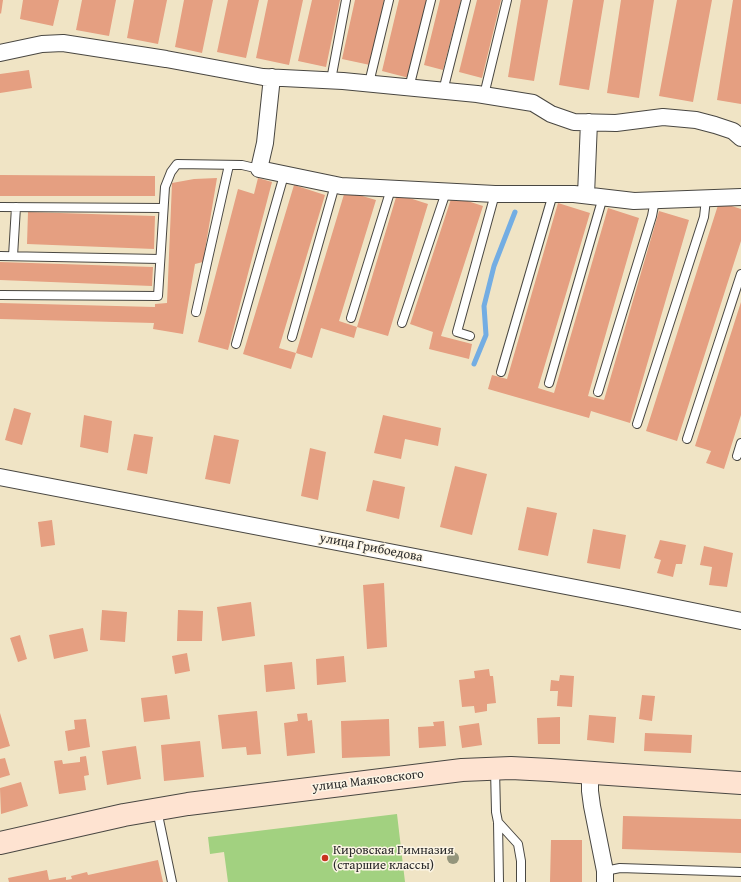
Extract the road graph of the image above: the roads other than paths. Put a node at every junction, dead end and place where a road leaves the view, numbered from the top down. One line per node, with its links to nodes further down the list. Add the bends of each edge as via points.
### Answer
1 (346, 0): 8 (lane)
2 (389, 0): 9 (lane)
3 (431, 0): 10 (lane)
4 (466, 0): 11 (lane)
5 (507, 0): 12 (lane)
6 (0, 52): 7 (street, via 63,43)
7 (272, 77): 8 (street); 16 (street, via 265,143)
8 (331, 80): 9 (street)
9 (369, 83): 10 (street)
10 (409, 88): 11 (street)
11 (443, 91): 12 (street)
12 (484, 95): 13 (street, via 533,103 551,114 574,122)
13 (589, 122): 14 (street, via 663,117 696,120 733,131); 23 (street)
14 (741, 138)
15 (229, 165): 16 (lane); 30 (lane, via 177,164 165,187); 36 (lane)
16 (259, 169): 17 (street)
17 (284, 175): 18 (street); 41 (lane)
18 (334, 185): 19 (street); 40 (lane)
19 (391, 189): 20 (street); 37 (lane)
20 (446, 192): 21 (street); 38 (lane)
21 (495, 194): 22 (street); 39 (lane, via 457,332)
22 (553, 194): 23 (street); 42 (lane)
23 (586, 196): 24 (street)
24 (602, 197): 27 (street, via 634,201); 43 (lane)
25 (741, 197): 26 (street)
26 (706, 199): 27 (street); 45 (lane, via 704,217)
27 (655, 200): 44 (lane)
28 (0, 207): 29 (lane)
29 (16, 207): 30 (lane); 32 (lane)
30 (163, 208): 33 (lane)
31 (0, 256): 32 (lane)
32 (13, 256): 33 (lane)
33 (160, 259): 35 (lane, via 158,296)
34 (741, 274): 46 (lane)
35 (0, 295)
36 (196, 312)
37 (351, 318)
38 (402, 323)
39 (470, 336)
40 (292, 337)
41 (236, 344)
42 (501, 372)
43 (549, 383)
44 (598, 392)
45 (638, 424)
46 (687, 439)
47 (741, 443): 48 (lane)
48 (737, 456)
49 (0, 477): 50 (street, улица Грибоедова)
50 (741, 621)
51 (495, 768): 52 (street, улица Маяковского); 54 (street, улица Маяковского, via 462,770); 55 (lane)
52 (590, 772): 53 (street, улица Маяковского); 58 (street, via 592,806)
53 (741, 783)
54 (156, 810): 56 (street, улица Маяковского); 59 (lane)
55 (498, 822): 60 (lane); 61 (lane, via 518,844 521,861)
56 (0, 843)
57 (741, 872): 58 (lane, via 620,868)
58 (605, 877)
59 (172, 882)
60 (499, 882)
61 (520, 882)

